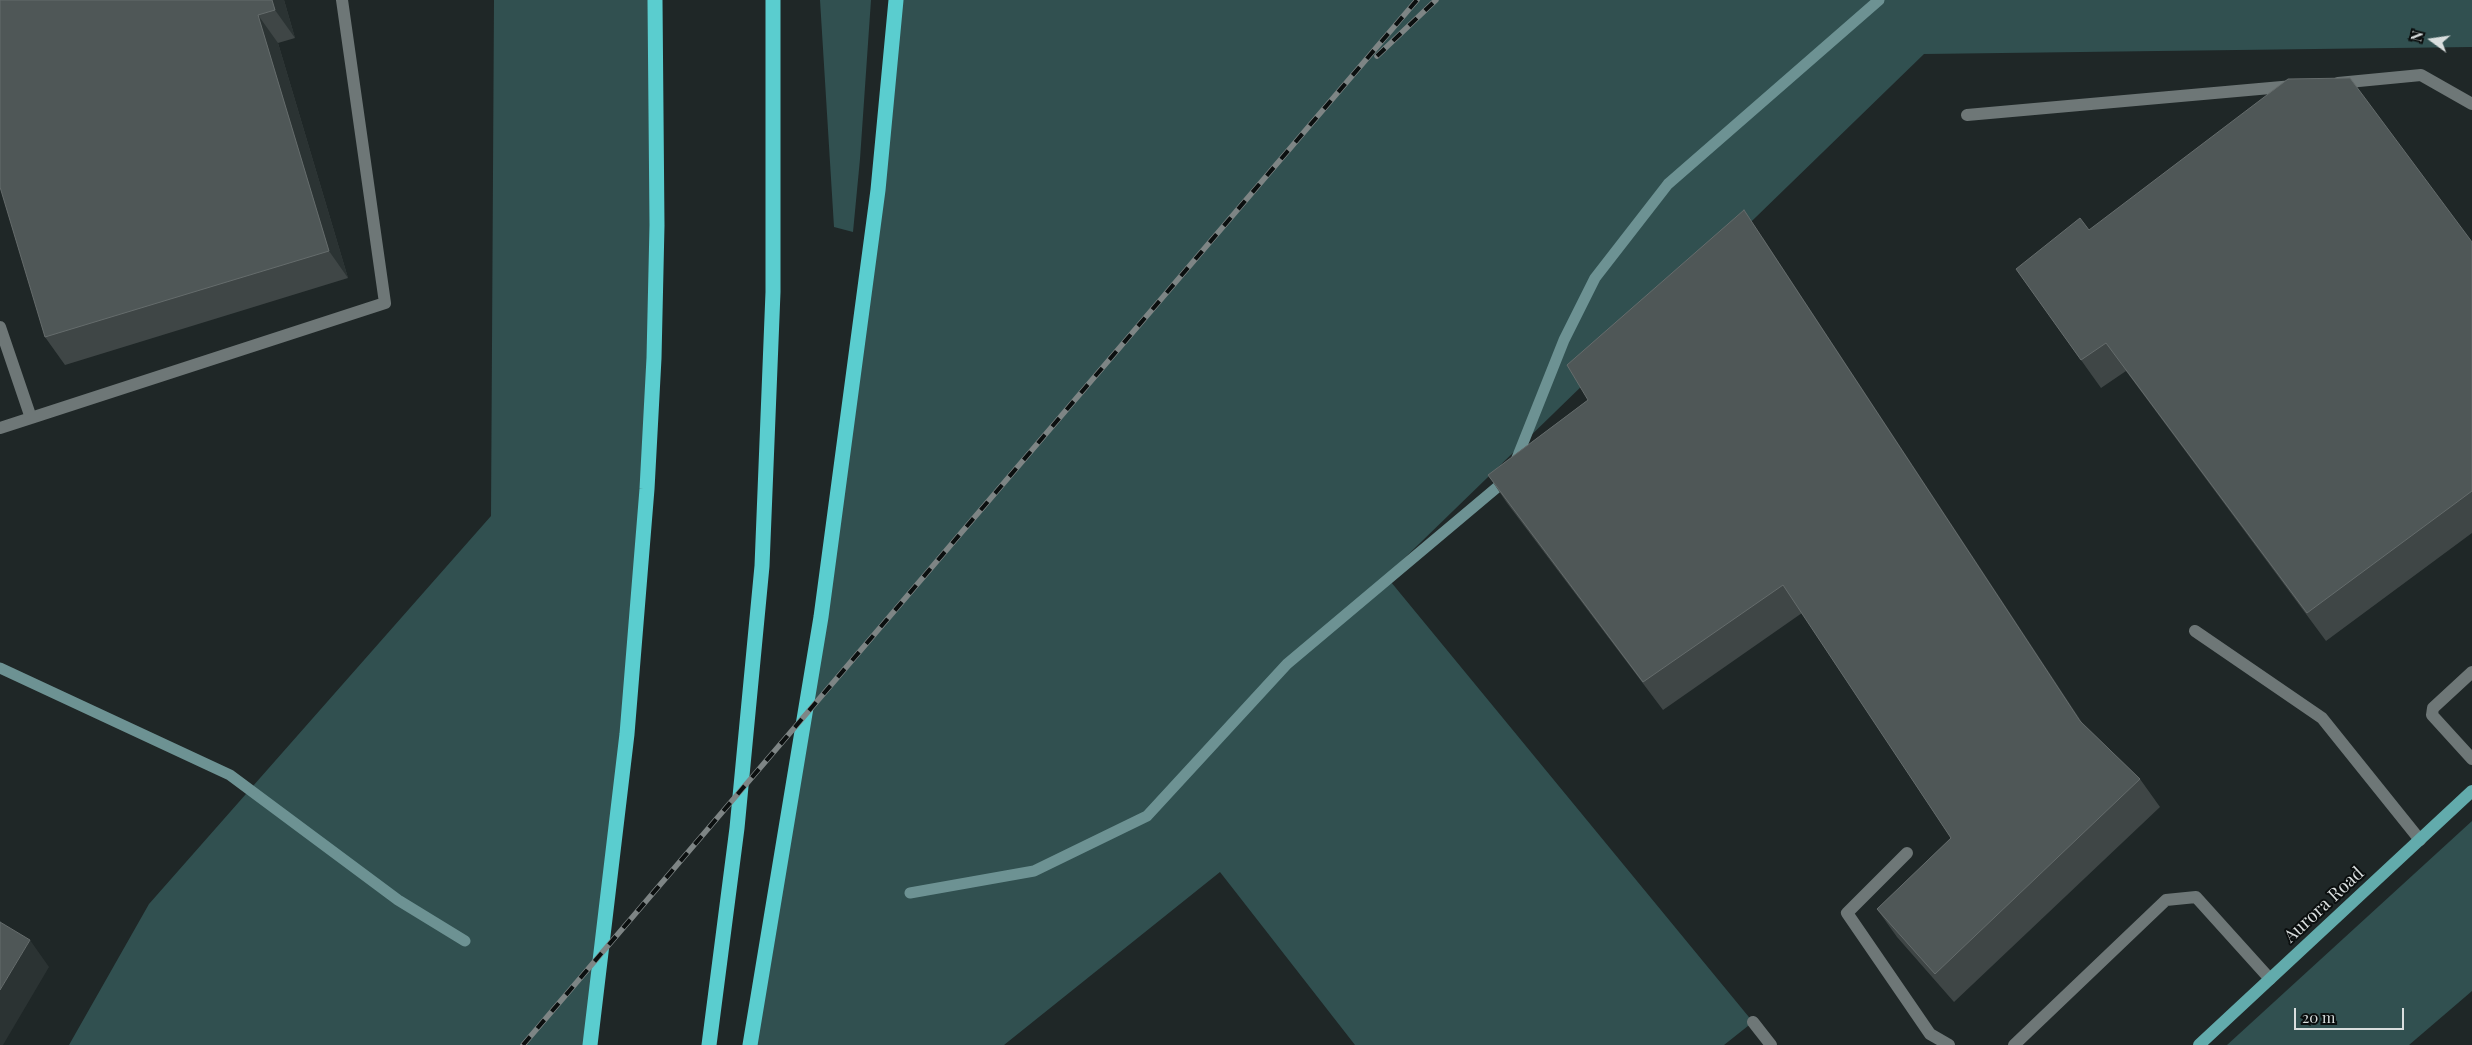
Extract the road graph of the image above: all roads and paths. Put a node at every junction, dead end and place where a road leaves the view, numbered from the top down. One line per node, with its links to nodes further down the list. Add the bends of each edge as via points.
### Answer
1 (342, 0): 10 (lane, via 385,303)
2 (656, 0): 20 (highway, via 657,225 647,489 627,734)
3 (773, 0): 21 (highway, via 773,292 762,566 737,828)
4 (896, 0): 22 (highway, via 878,190 840,477 816,646)
5 (2323, 84): 7 (lane, via 2422,75)
6 (2303, 86): 8 (lane)
7 (2472, 104)
8 (1966, 115)
9 (0, 327): 10 (lane)
10 (32, 418): 11 (lane)
11 (0, 428)
12 (2195, 631): 16 (lane, via 2322,718)
13 (2472, 672): 14 (lane, via 2433,708 2432,715)
14 (2472, 759)
15 (2472, 791): 16 (main road, Aurora Road)
16 (2420, 840): 18 (main road, Aurora Road)
17 (1907, 853): 24 (lane, via 1847,913 1930,1034)
18 (2270, 979): 25 (lane, via 2196,897 2166,900); 26 (main road, Aurora Road)
19 (1754, 1022): 23 (lane)
20 (590, 1045)
21 (709, 1045)
22 (750, 1045)
23 (1771, 1045)
24 (1949, 1045)
25 (2014, 1045)
26 (2199, 1045)

